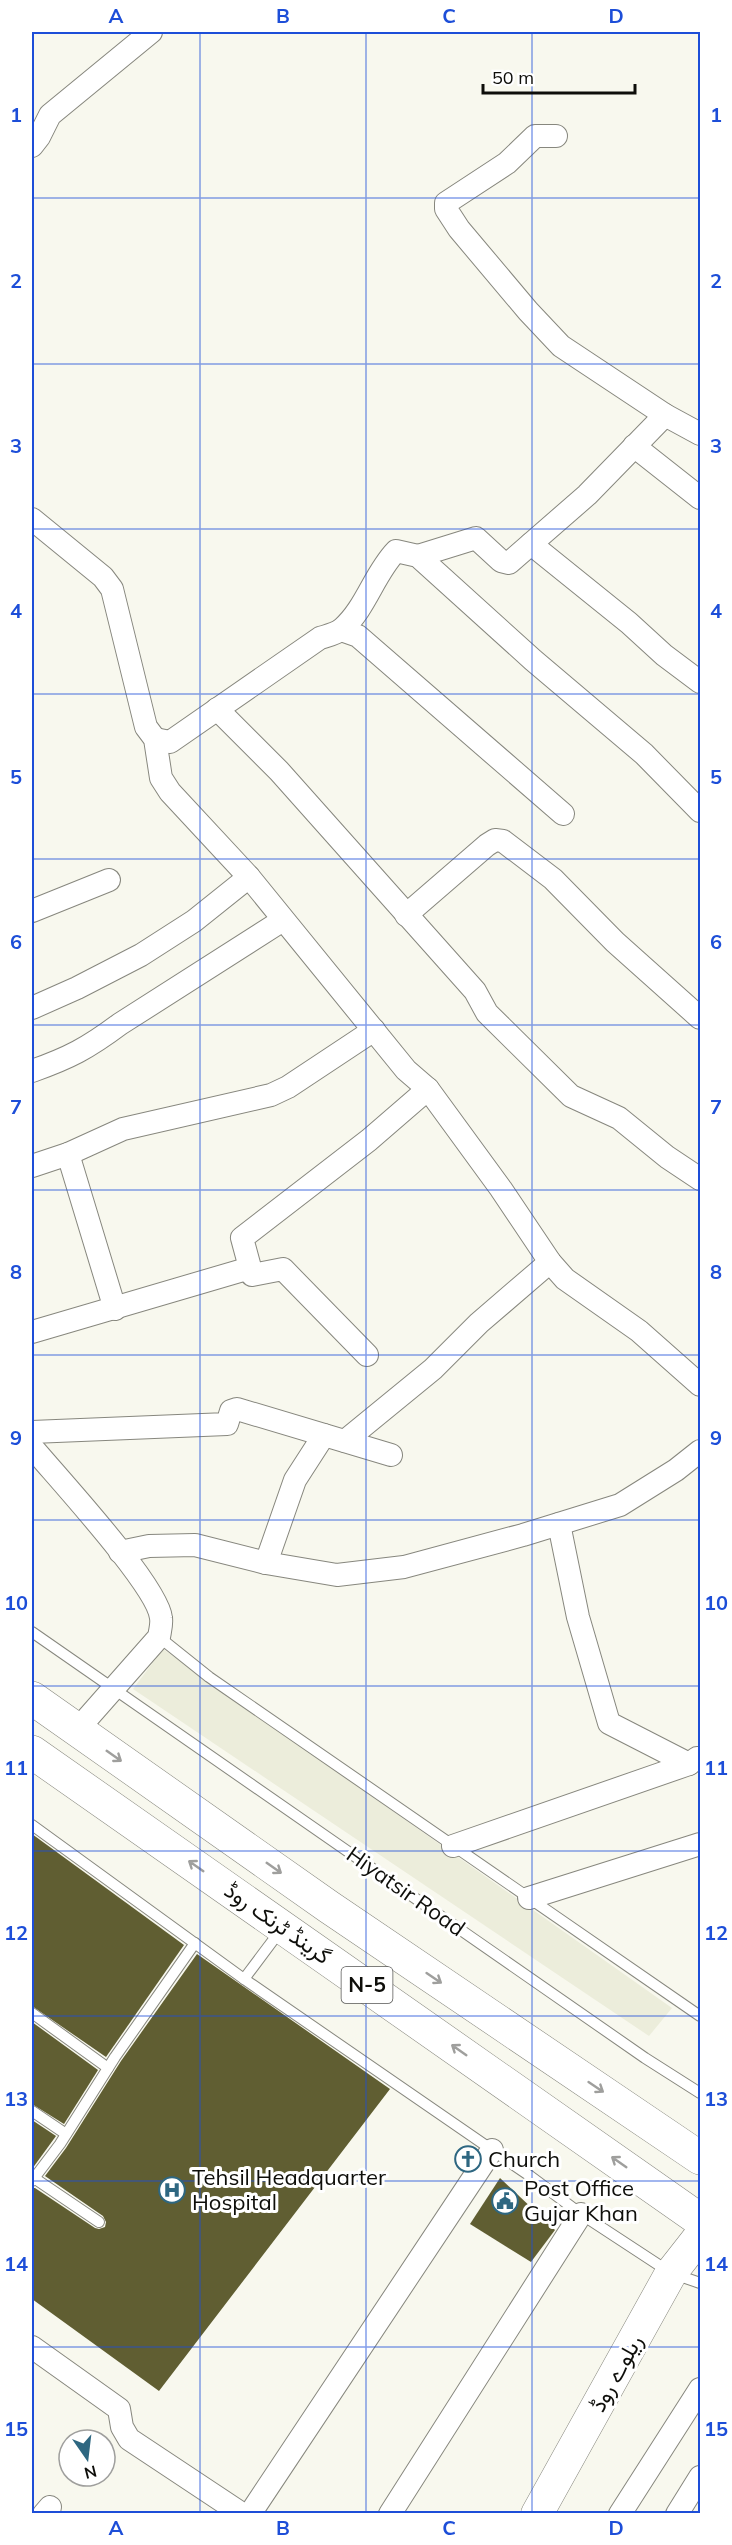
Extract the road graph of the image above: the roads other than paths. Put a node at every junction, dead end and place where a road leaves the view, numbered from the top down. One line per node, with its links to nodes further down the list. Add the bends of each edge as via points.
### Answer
1 (151, 32): 3 (street, via 50,115)
2 (556, 136): 4 (street, via 536,136 507,163 446,203 446,209 466,238 561,346)
3 (32, 146)
4 (665, 415): 5 (street); 6 (street)
5 (700, 434)
6 (634, 446): 7 (street); 9 (street, via 587,495)
7 (700, 498)
8 (32, 519): 14 (street, via 103,577 112,589 146,727)
9 (531, 544): 10 (street, via 509,563 501,561 476,538); 12 (street)
10 (418, 555): 11 (street, via 396,551); 15 (street, via 644,754)
11 (341, 630): 13 (street, via 320,638); 16 (street, via 358,636)
12 (700, 682)
13 (217, 709): 14 (street, via 170,742); 20 (street, via 279,771)
14 (155, 739): 17 (street, via 161,778 170,792)
15 (700, 811)
16 (563, 814)
17 (249, 877): 21 (street); 22 (street, via 194,921 141,955)
18 (109, 880): 19 (street)
19 (32, 911)
20 (406, 915): 23 (street, via 487,845 503,840 553,879 615,942); 29 (street, via 475,991 487,1013 571,1096 619,1118)
21 (283, 920): 24 (street); 25 (street, via 98,1042)
22 (32, 1008)
23 (700, 1018)
24 (374, 1030): 26 (street, via 406,1070); 27 (street, via 271,1095 123,1129)
25 (32, 1071)
26 (428, 1089): 30 (street); 31 (street, via 369,1140 244,1234)
27 (68, 1154): 28 (street); 32 (street)
28 (32, 1166)
29 (700, 1179)
30 (550, 1262): 35 (street, via 565,1279 645,1336); 37 (street, via 433,1369)
31 (250, 1268): 32 (street); 34 (street, via 252,1275 284,1269)
32 (115, 1309): 33 (street)
33 (32, 1332)
34 (367, 1355)
35 (700, 1385)
36 (32, 1432): 37 (street, via 227,1424 231,1412 237,1409)
37 (335, 1438): 40 (street); 43 (street, via 295,1480)
38 (32, 1447): 42 (street)
39 (700, 1451): 41 (street, via 620,1505)
40 (391, 1455)
41 (559, 1524): 43 (street, via 404,1567 337,1575); 49 (street, via 578,1617 609,1723)
42 (120, 1552): 43 (street, via 149,1546 195,1545); 45 (street, via 153,1596 161,1618)
43 (266, 1563)
44 (32, 1632): 46 (lane, Hiyatsir Road)
45 (159, 1637): 46 (street); 53 (lane, via 209,1677)
46 (113, 1688): 48 (street); 61 (lane, Hiyatsir Road)
47 (32, 1698): 48 (highway, گرینڈ ٹرنک روڈ / N-5)
48 (77, 1730): 65 (highway, گرینڈ ٹرنک روڈ / N-5, one-way to 65, via 329,1907)
49 (695, 1759): 53 (street)
50 (36, 1763): 55 (highway, گرینڈ ٹرنک روڈ / N-5, one-way to 50)
51 (32, 1825): 56 (lane)
52 (700, 1844): 54 (street)
53 (453, 1846): 54 (lane)
54 (529, 1898): 59 (lane)
55 (284, 1927): 57 (lane); 68 (highway, گرینڈ ٹرنک روڈ / N-5, one-way to 55)
56 (195, 1943): 57 (lane); 60 (lane)
57 (244, 1979): 64 (lane)
58 (32, 2013): 60 (lane)
59 (700, 2016)
60 (108, 2068): 63 (lane)
61 (700, 2093)
62 (32, 2111): 63 (lane)
63 (66, 2134): 66 (lane)
64 (492, 2150): 67 (lane); 77 (street)
65 (700, 2158)
66 (33, 2180): 69 (lane)
67 (581, 2214): 71 (lane); 78 (street)
68 (700, 2220)
69 (99, 2222)
70 (700, 2236): 71 (main road, ریلوے روڈ)
71 (671, 2273): 72 (lane); 79 (main road, ریلوے روڈ)
72 (700, 2283)
73 (32, 2347): 76 (street, via 119,2409 129,2439)
74 (700, 2389): 80 (street)
75 (700, 2477): 81 (street)
76 (242, 2514)
77 (250, 2514)
78 (390, 2514)
79 (537, 2514)
80 (620, 2514)
81 (677, 2514)

